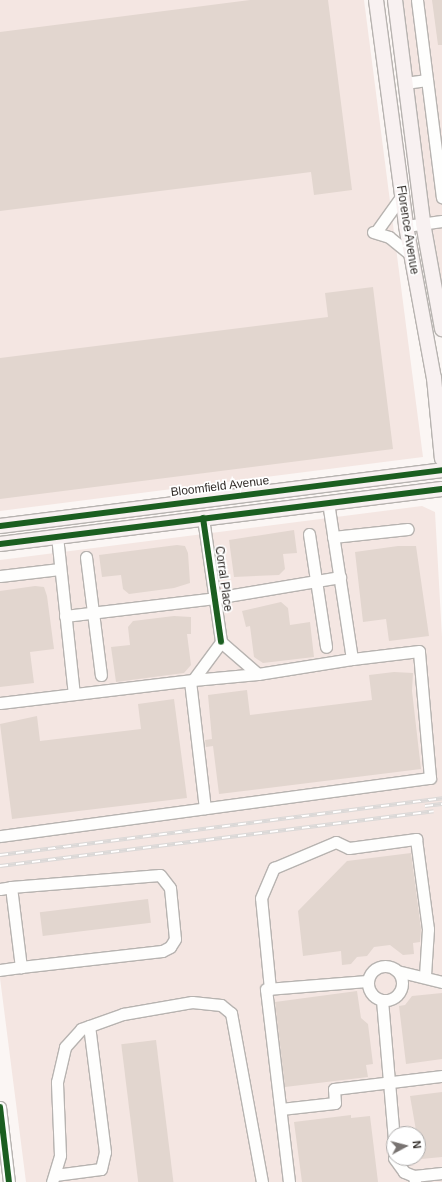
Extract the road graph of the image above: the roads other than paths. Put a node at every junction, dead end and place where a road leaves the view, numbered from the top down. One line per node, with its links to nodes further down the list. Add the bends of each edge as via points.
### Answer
1 (376, 0): 6 (main road, Florence Avenue)
2 (395, 0): 5 (main road, Florence Avenue)
3 (417, 0): 4 (street)
4 (427, 80): 5 (street); 7 (street)
5 (405, 83): 9 (main road, Florence Avenue)
6 (401, 197): 10 (main road, Florence Avenue); 11 (street, via 374,232 389,237)
7 (442, 197)
8 (442, 221): 9 (street)
9 (423, 223): 10 (street); 13 (main road, Florence Avenue)
10 (406, 226): 11 (main road, Florence Avenue)
11 (411, 255): 12 (main road, Florence Avenue)
12 (424, 326): 14 (main road, via 428,331); 15 (main road, Florence Avenue, via 434,378)
13 (442, 329)
14 (442, 333)
15 (442, 459)
16 (442, 470): 18 (main road, Bloomfield Avenue)
17 (442, 489): 19 (main road)
18 (201, 500): 20 (main road, Corral Place); 21 (main road, Bloomfield Avenue)
19 (328, 502): 20 (main road); 25 (street)
20 (204, 518): 24 (main road); 32 (street, Corral Place)
21 (0, 526)
22 (408, 529): 25 (street)
23 (309, 534): 31 (street)
24 (57, 536): 26 (main road); 28 (street)
25 (333, 536): 30 (street)
26 (0, 544)
27 (86, 557): 33 (street)
28 (60, 569): 29 (street); 34 (street)
29 (0, 576)
30 (340, 578): 31 (street); 37 (street)
31 (316, 582): 32 (street); 36 (street)
32 (215, 598): 33 (street); 35 (street, Corral Place)
33 (93, 613): 34 (street); 39 (street)
34 (65, 616): 41 (street)
35 (221, 642): 38 (street); 40 (street)
36 (326, 647)
37 (352, 658): 38 (street); 43 (street, via 419,650 430,778)
38 (258, 674): 40 (street)
39 (101, 675)
40 (192, 680): 41 (street); 43 (street)
41 (74, 694): 42 (street)
42 (0, 703)
43 (205, 808): 44 (street)
44 (0, 836)
45 (5, 888): 46 (street); 46 (street, via 160,875 170,888 175,939 170,947 162,951)
46 (21, 967): 47 (street)
47 (0, 970)
48 (397, 971): 49 (street); 50 (street, via 391,967 380,967 371,973); 53 (street, via 402,979 401,990 393,998)
49 (425, 976): 51 (street); 52 (street, via 428,929 416,839 349,848 336,842 274,868 261,898)
50 (368, 981): 52 (street); 53 (street, via 372,994)
51 (442, 982)
52 (270, 989): 58 (street, via 266,989)
53 (382, 1000): 56 (street)
54 (89, 1026): 62 (street, via 81,1028 65,1047 57,1082 60,1155); 62 (street, via 105,1152 101,1169); 65 (street, via 123,1014 192,1002 220,1005 231,1012)
55 (442, 1076): 56 (street)
56 (389, 1082): 58 (street, via 334,1089 335,1103); 59 (street)
57 (0, 1107): 64 (street)
58 (281, 1109): 66 (street)
59 (393, 1126)
60 (400, 1166): 63 (street)
61 (442, 1173): 63 (street)
62 (53, 1179)
63 (415, 1179)
64 (6, 1182)
65 (262, 1182)
66 (289, 1182)

